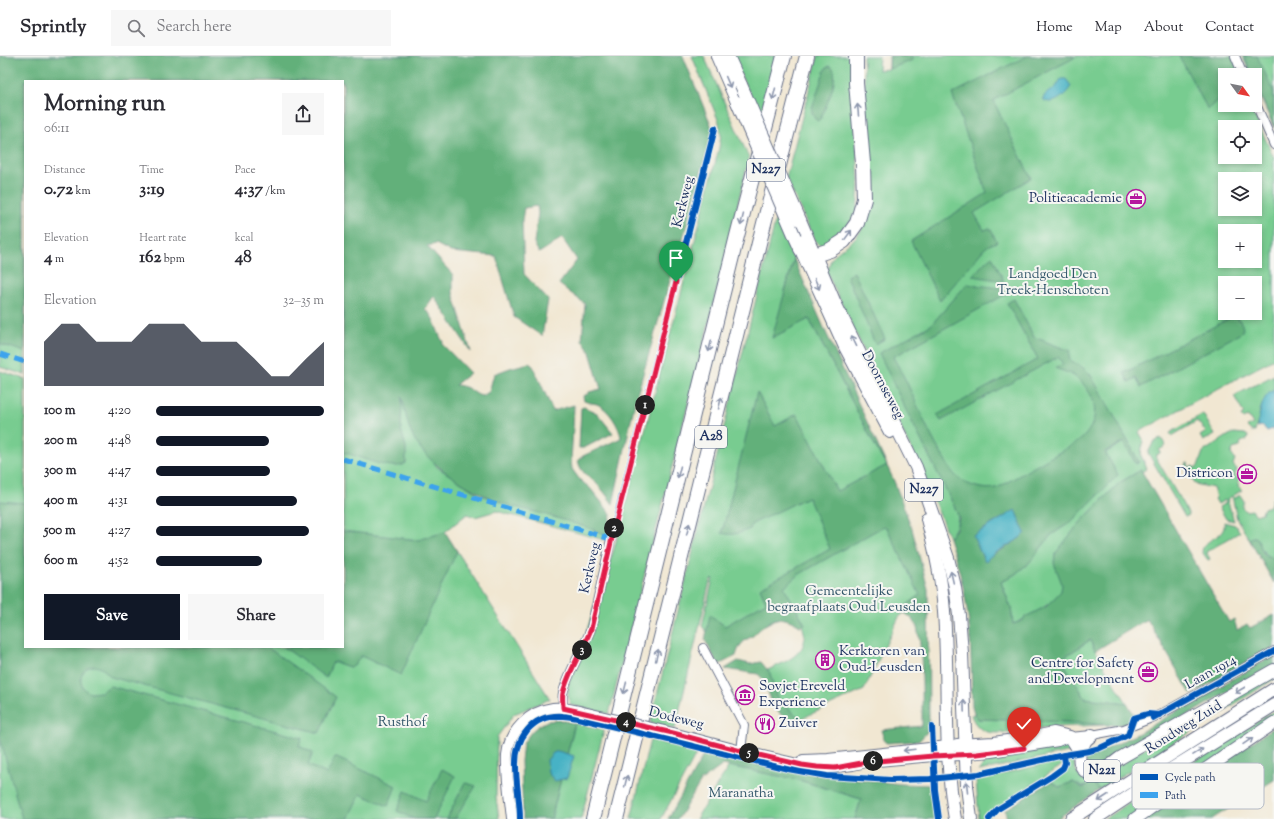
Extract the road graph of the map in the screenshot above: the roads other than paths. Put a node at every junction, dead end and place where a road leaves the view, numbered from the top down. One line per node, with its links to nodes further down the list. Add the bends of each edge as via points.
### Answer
1 (717, 56): 10 (main road, Doornseweg / N227, one-way to 10, bridge)
2 (728, 56): 11 (main road, Doornseweg / N227, bridge)
3 (784, 56): 33 (highway, A28, one-way to 33)
4 (807, 56): 34 (highway, A28, one-way to 4)
5 (856, 56): 11 (highway, one-way to 5, via 830,250 844,241 857,223 864,199)
6 (1235, 56): 7 (street)
7 (1240, 68)
8 (1259, 112): 9 (street)
9 (1274, 145)
10 (798, 243): 11 (highway); 22 (main road, Doornseweg / N227, one-way to 22, via 845,347 910,471 926,517 942,585)
11 (815, 255): 23 (main road, Doornseweg / N227, one-way to 11, via 959,615 948,558 916,467)
12 (612, 538): 18 (street, Kerkweg, via 591,629 569,677 563,694)
13 (703, 648): 24 (street, via 744,725)
14 (1274, 651): 20 (street, Laan 1914, via 1158,715 1124,729)
15 (1274, 670): 25 (main road, N221, one-way to 25, via 1096,774 1086,771 1080,763)
16 (1274, 689): 26 (main road, Rondweg Zuid / N221, one-way to 26)
17 (1274, 705): 27 (main road, Rondweg Zuid / N221, one-way to 17)
18 (563, 708): 24 (street, Dodeweg, bridge); 32 (street, Dodeweg, via 535,714 514,734 507,754)
19 (1274, 723): 28 (main road, one-way to 19)
20 (1092, 735): 21 (street, Laan 1914); 25 (main road, N221)
21 (1070, 737): 23 (main road, Laan 1914, via 1054,733); 25 (main road, N221)
22 (948, 750): 23 (main road, Dodeweg); 24 (street, Dodeweg, via 835,768 802,765); 35 (main road, N227)
23 (966, 750): 36 (main road, N227, one-way to 23)
24 (741, 751)
25 (1079, 752)
26 (1157, 763)
27 (1181, 763)
28 (1215, 763)
29 (1132, 779): 37 (main road, Rondweg Zuid / N221, one-way to 37)
30 (1132, 794): 38 (main road, Rondweg Zuid / N221, one-way to 30)
31 (1149, 809): 39 (main road, one-way to 31)
32 (512, 819)
33 (593, 819)
34 (616, 819)
35 (955, 819)
36 (971, 819)
37 (1071, 819)
38 (1095, 819)
39 (1135, 819)

